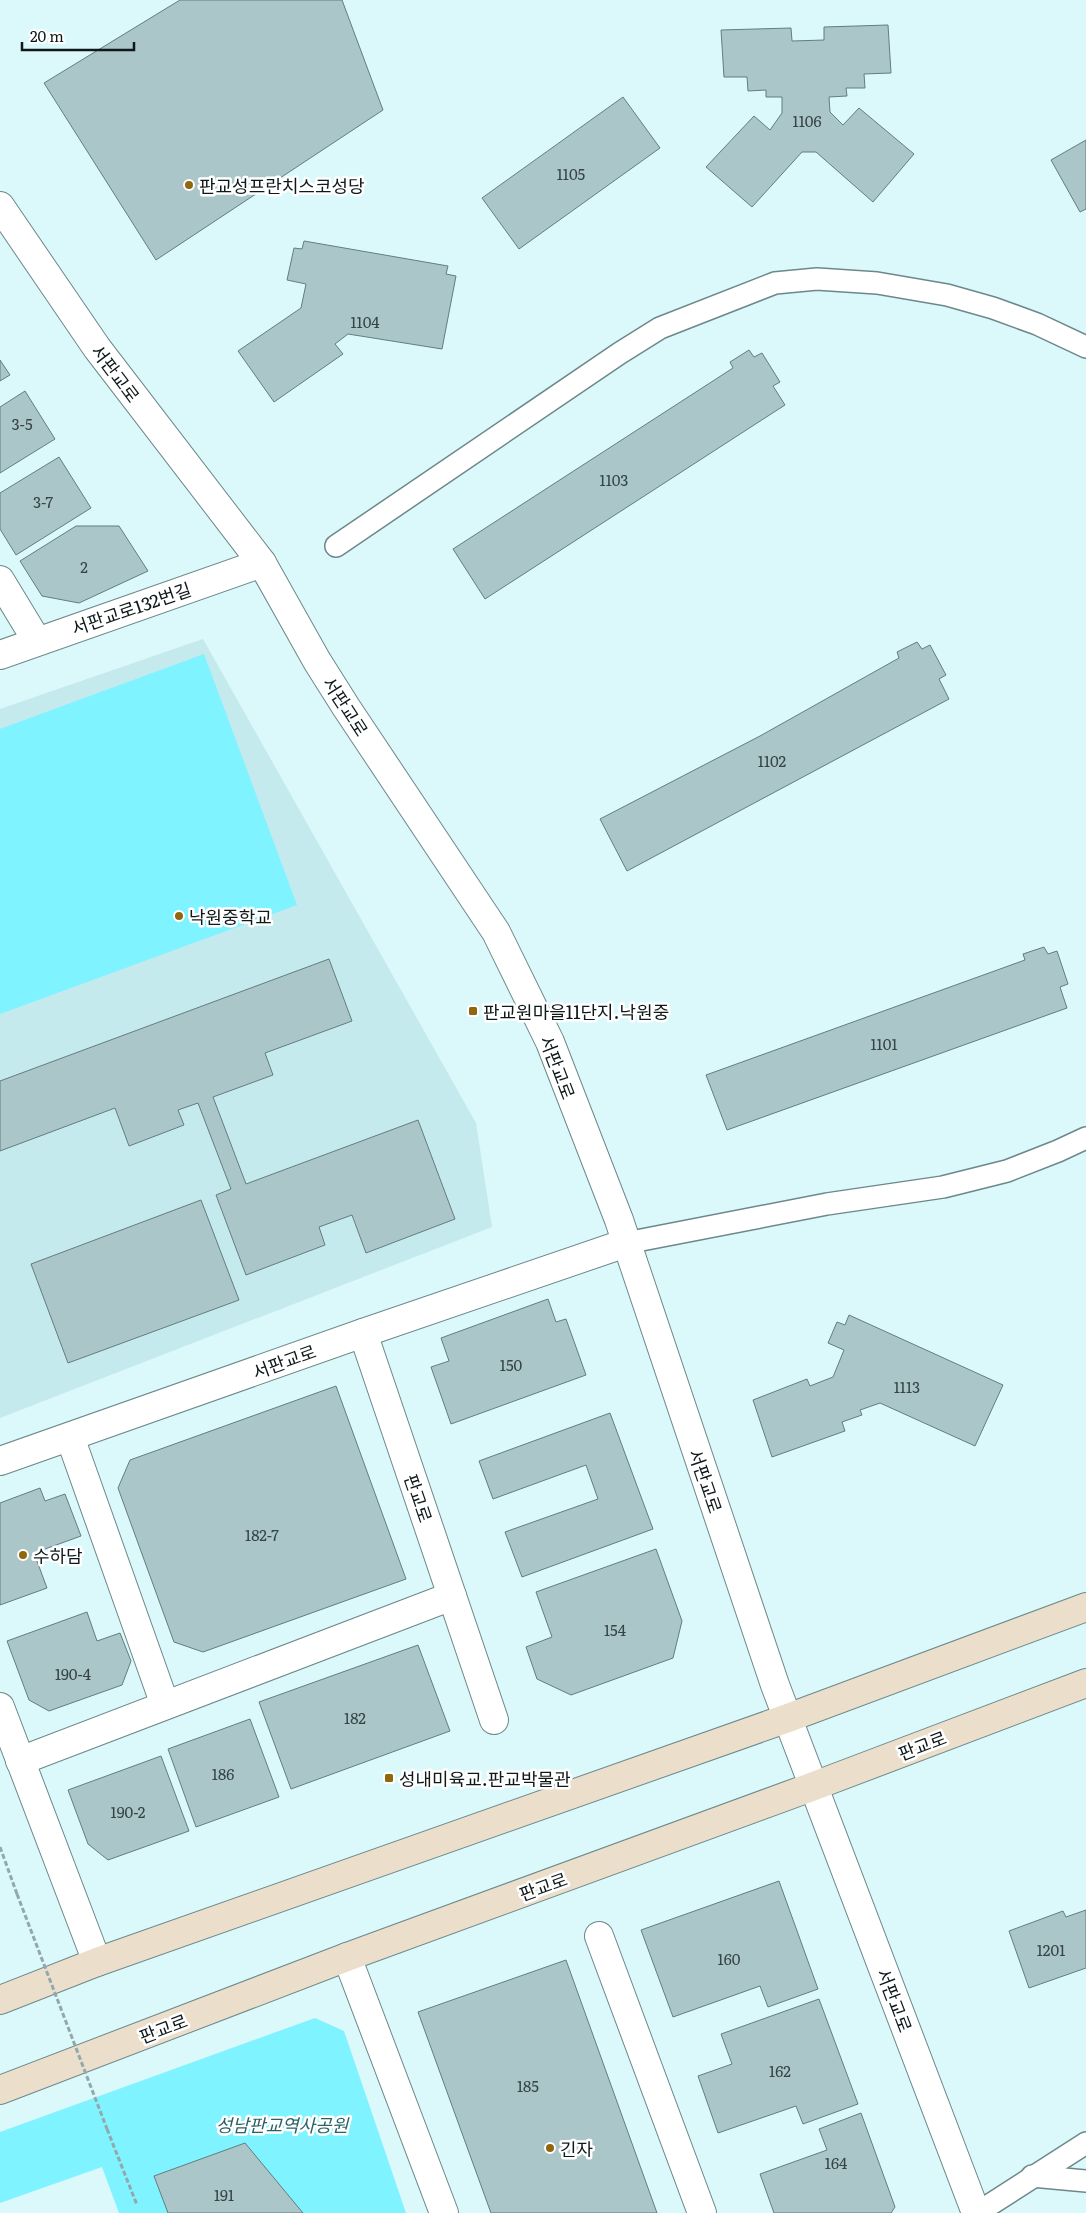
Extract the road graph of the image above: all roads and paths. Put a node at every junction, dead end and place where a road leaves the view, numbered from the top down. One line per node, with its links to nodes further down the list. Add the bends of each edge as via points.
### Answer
1 (0, 206): 4 (street, 서판교로, via 97,348)
2 (1086, 347): 3 (lane, via 1037,324 947,295 877,283 817,279 775,283 660,328)
3 (336, 546)
4 (262, 563): 6 (street, 서판교로132번길); 9 (street, 서판교로, via 346,708 496,932 550,1042)
5 (0, 580): 6 (street)
6 (38, 641): 7 (street, 서판교로132번길)
7 (0, 655)
8 (1086, 1138): 9 (lane, via 1007,1170 943,1187 827,1204)
9 (626, 1243): 10 (street, 서판교로); 18 (street, 서판교로)
10 (363, 1333): 11 (street, 서판교로); 13 (street, 판교로)
11 (70, 1437): 12 (street, 서판교로); 16 (street)
12 (0, 1462)
13 (452, 1596): 16 (street); 19 (street, 판교로)
14 (1086, 1607): 18 (main road)
15 (1086, 1683): 21 (main road, 판교로)
16 (165, 1705): 20 (street)
17 (0, 1708): 20 (street)
18 (788, 1718): 21 (street, 서판교로); 25 (main road)
19 (494, 1720)
20 (20, 1761): 25 (street)
21 (814, 1786): 24 (main road, 판교로); 34 (street, 서판교로)
22 (0, 1847): 31 (path, bridge)
23 (599, 1936): 33 (street)
24 (346, 1958): 27 (main road, 판교로); 32 (street)
25 (97, 1962): 26 (main road)
26 (0, 2000)
27 (0, 2090)
28 (1086, 2143): 29 (lane)
29 (1032, 2176): 30 (lane); 34 (lane)
30 (1086, 2181)
31 (136, 2205)
32 (444, 2213)
33 (702, 2213)
34 (977, 2213)

